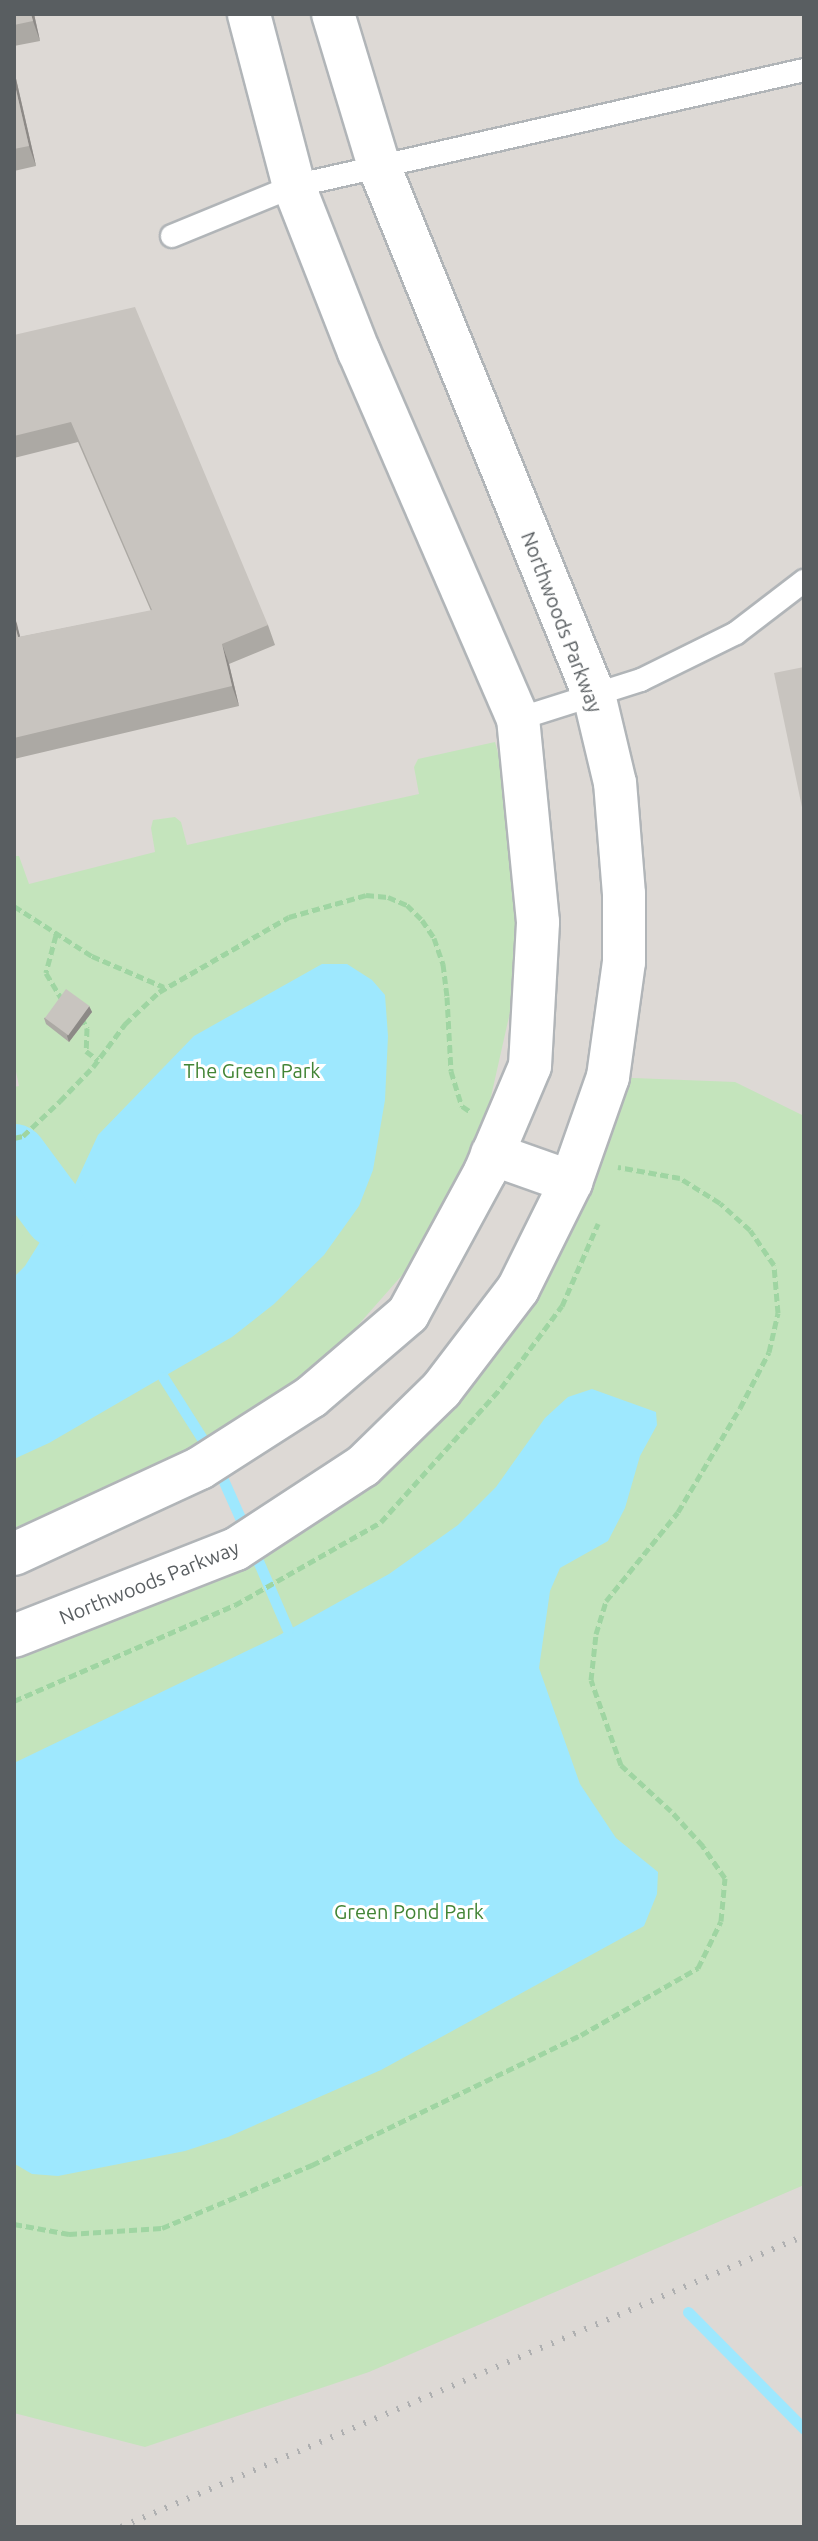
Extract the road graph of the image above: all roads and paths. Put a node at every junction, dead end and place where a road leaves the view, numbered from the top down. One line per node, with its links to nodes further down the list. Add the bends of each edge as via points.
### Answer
1 (249, 14): 5 (street)
2 (333, 14): 4 (street, Northwoods Parkway)
3 (804, 70): 4 (lane)
4 (379, 166): 5 (lane); 8 (street, Northwoods Parkway)
5 (294, 186): 6 (lane); 9 (street, via 359,352)
6 (172, 236)
7 (804, 581): 8 (lane, via 736,633 641,680)
8 (594, 695): 9 (lane); 19 (street, Northwoods Parkway, via 615,783 624,962 608,1077)
9 (518, 719): 16 (street, via 538,922 530,1066)
10 (14, 906): 11 (path)
11 (56, 935): 12 (path); 13 (path, via 46,973)
12 (165, 988): 15 (path, via 125,1024); 16 (path, via 289,917 352,898 388,897 407,905 434,938 443,964 454,1088)
13 (65, 1004)
14 (73, 1011): 15 (path, via 87,1028 86,1051)
15 (98, 1060): 17 (path, via 23,1136)
16 (487, 1137): 19 (street); 20 (street, via 408,1314 311,1397 200,1468)
17 (14, 1138)
18 (622, 1168): 22 (path, via 680,1178 720,1203 750,1230 774,1265 778,1313 769,1352 678,1512 606,1601 591,1680 621,1765 671,1811 725,1878 721,1921 698,1968 581,2035 312,2165 162,2228 69,2234)
19 (571, 1182): 21 (street, Northwoods Parkway, via 518,1289 441,1390 363,1466 236,1549)
20 (14, 1554)
21 (14, 1636)
22 (14, 2224)

